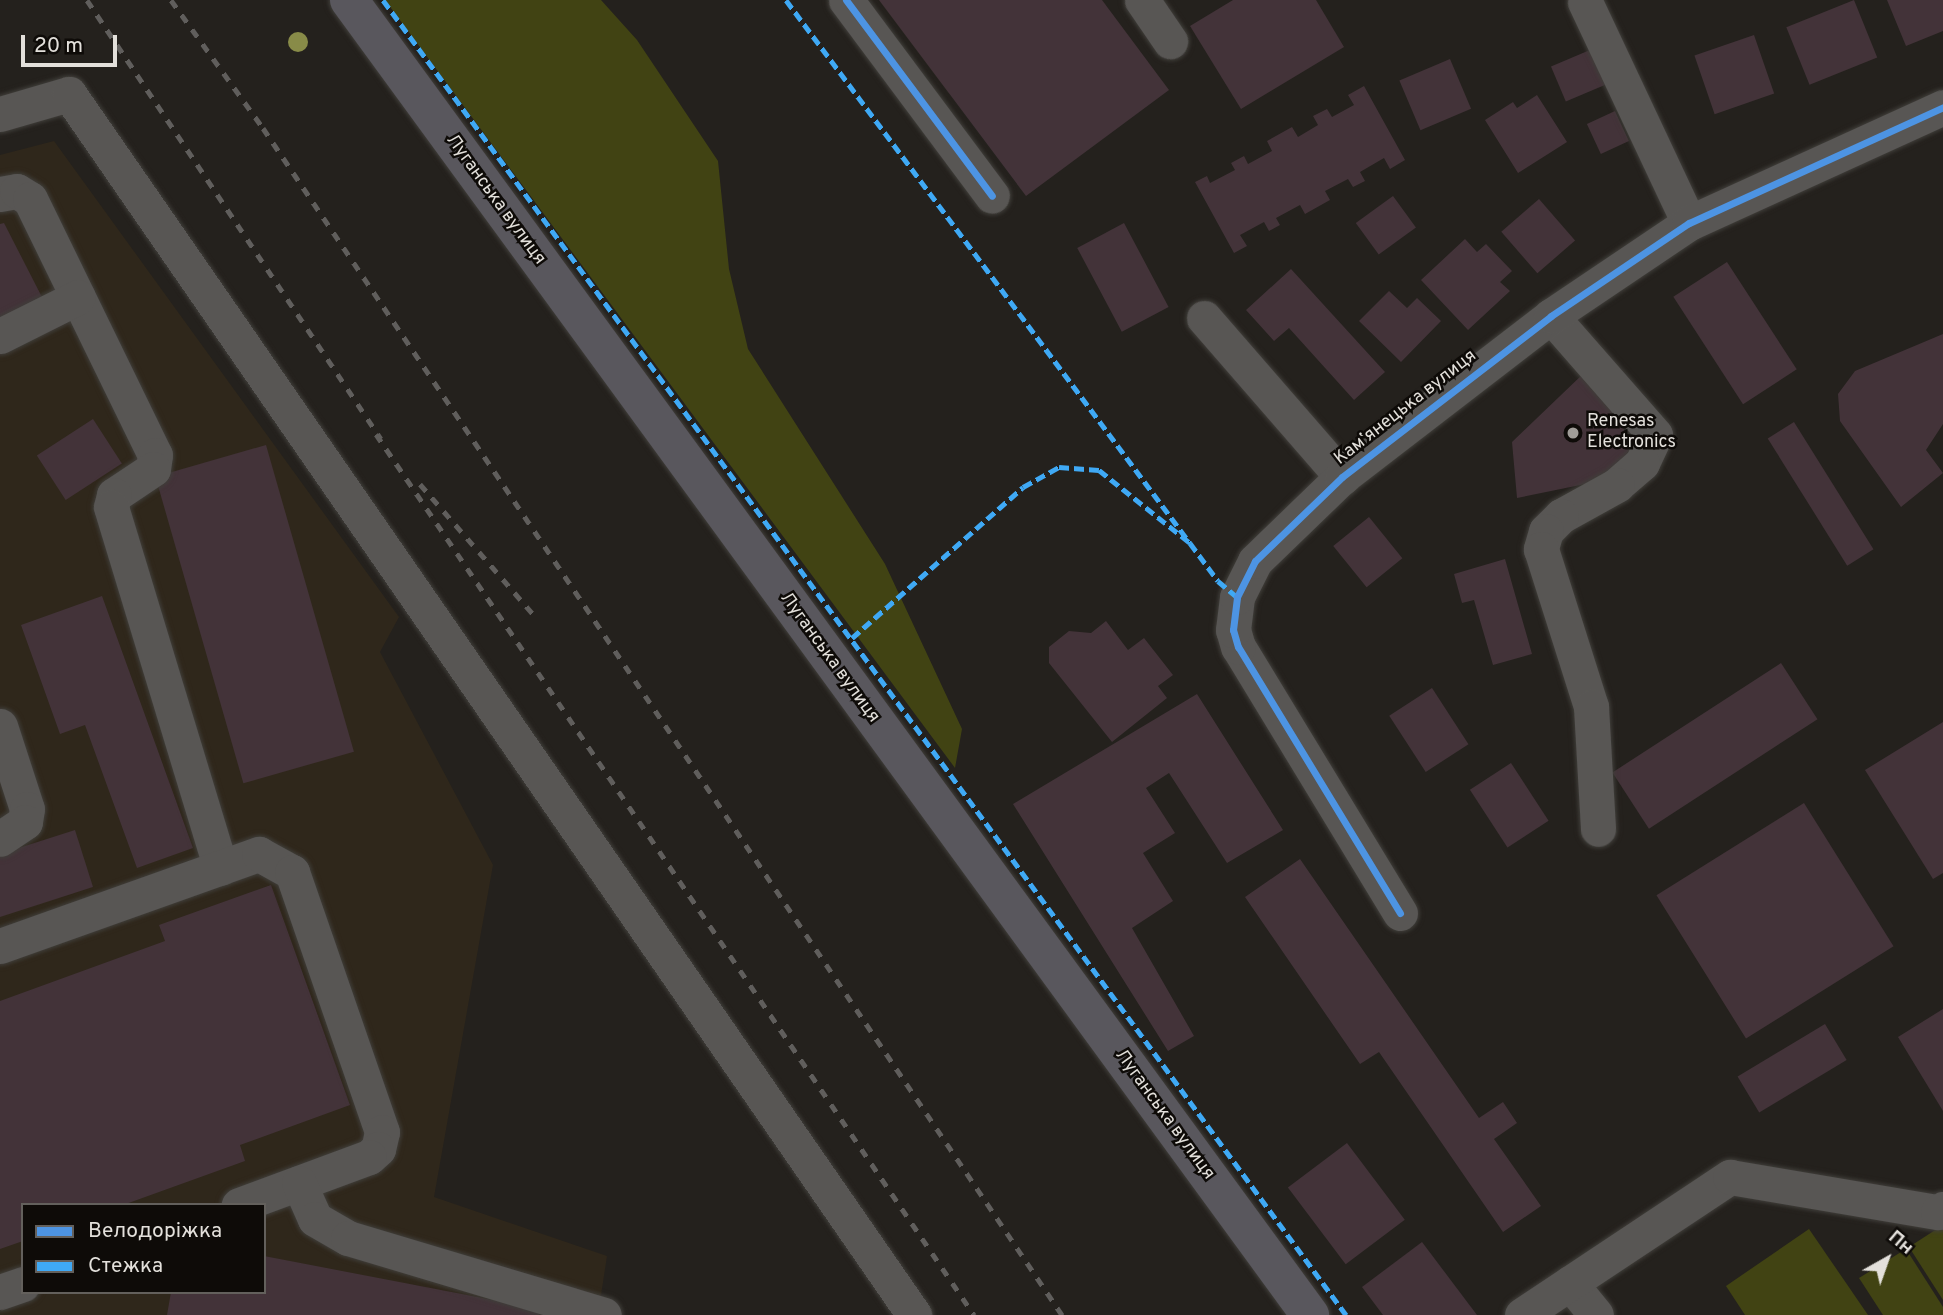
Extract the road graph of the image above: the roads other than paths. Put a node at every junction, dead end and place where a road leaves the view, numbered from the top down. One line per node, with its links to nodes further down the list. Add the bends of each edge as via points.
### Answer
1 (349, 0): 30 (main road, Луганська вулиця)
2 (846, 0): 9 (street)
3 (1142, 0): 5 (street)
4 (1585, 2): 10 (street)
5 (1170, 41)
6 (1943, 107): 10 (street, Камʼянецька вулиця)
7 (0, 114): 29 (street, via 69,94)
8 (0, 194): 11 (street, via 17,191 30,199)
9 (992, 195)
10 (1689, 223): 12 (street, Камʼянецька вулиця)
11 (78, 297): 14 (street); 19 (street, via 155,455 153,469 114,495 111,507)
12 (1551, 316): 15 (street, Камʼянецька вулиця); 17 (street, via 1655,435 1642,463 1617,485 1561,516 1546,531 1541,549 1591,707)
13 (1203, 318): 15 (street)
14 (0, 336)
15 (1342, 477): 20 (street, Камʼянецька вулиця, via 1255,561 1237,597 1233,630 1238,647)
16 (0, 726): 18 (street, via 27,809 25,822)
17 (1598, 830)
18 (0, 839)
19 (221, 868): 21 (street); 22 (street, via 259,854 292,872 382,1132 378,1149 369,1157)
20 (1400, 913)
21 (0, 946)
22 (299, 1183): 23 (street); 28 (street, via 315,1219 348,1238)
23 (244, 1203)
24 (1943, 1209): 25 (street, via 1938,1212 1730,1178)
25 (1570, 1283): 31 (street); 32 (street)
26 (21, 1285): 27 (street)
27 (0, 1292)
28 (604, 1315)
29 (914, 1315)
30 (1310, 1315)
31 (1522, 1315)
32 (1596, 1315)

